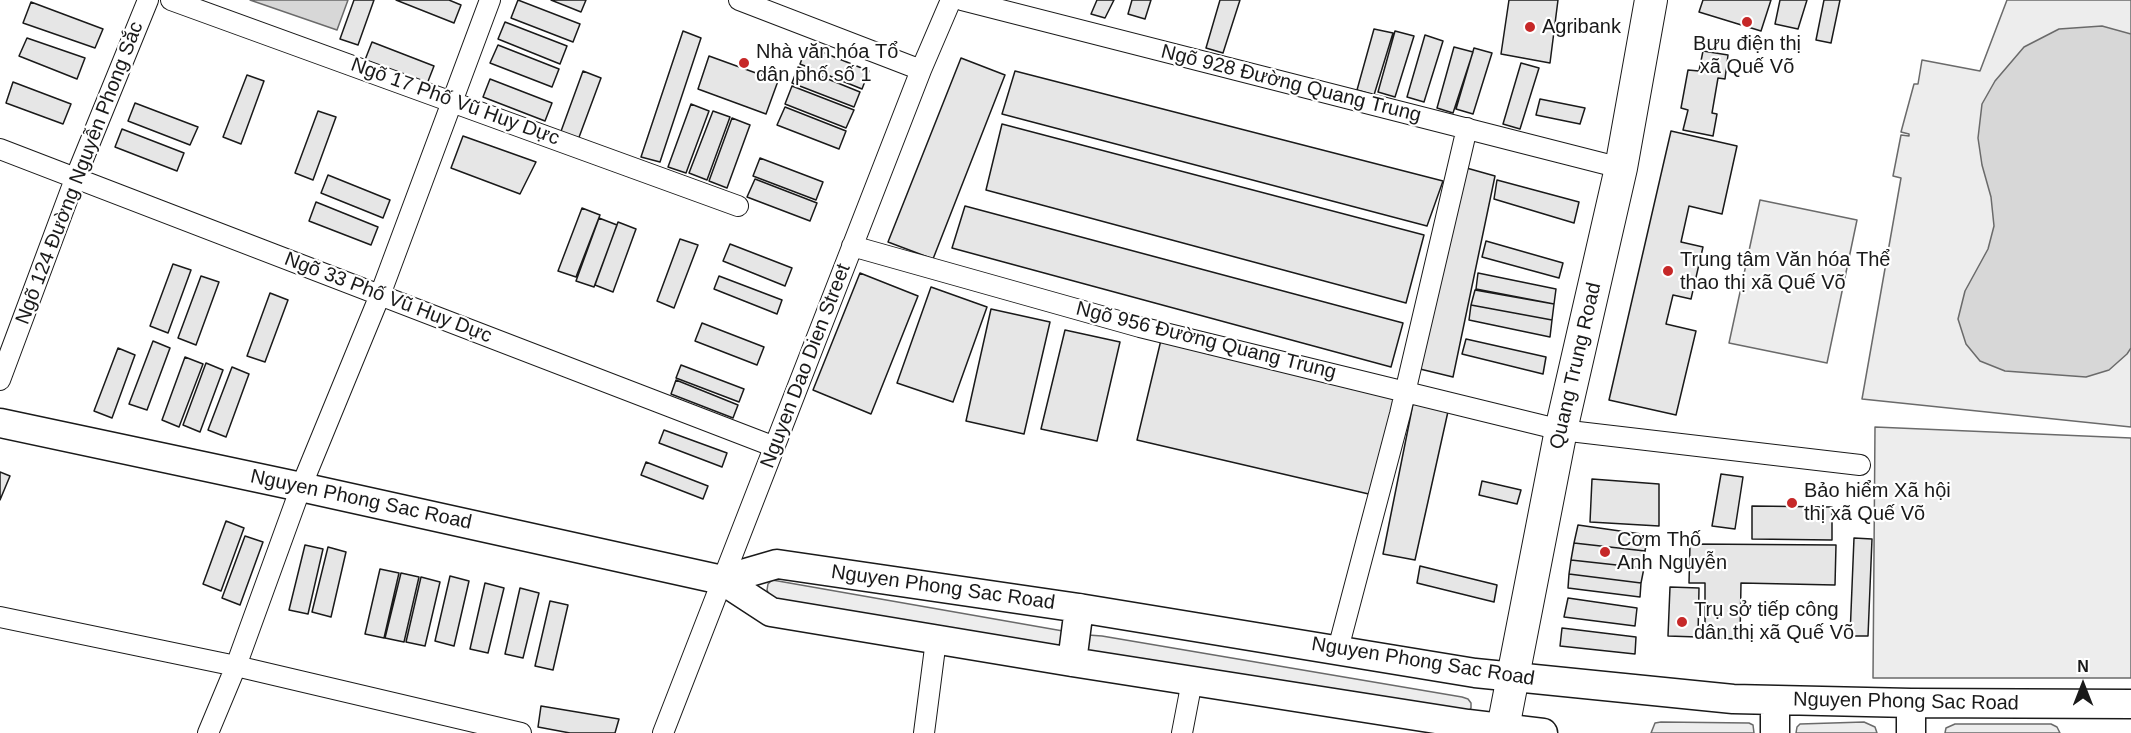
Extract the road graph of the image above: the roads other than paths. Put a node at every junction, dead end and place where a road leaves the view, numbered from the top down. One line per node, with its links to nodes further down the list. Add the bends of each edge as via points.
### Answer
1 (148, 0): 13 (street, Ngõ 124 Đường Nguyễn Phong Sắc)
2 (171, 0): 9 (street, Ngõ 17 Phố Vũ Huy Dực)
3 (490, 0): 9 (street)
4 (739, 0): 8 (street)
5 (951, 0): 8 (street, Nguyen Dao Dien Street)
6 (962, 0): 10 (street, Ngõ 928 Đường Quang Trung)
7 (1651, 0): 12 (main road, Quang Trung Road)
8 (921, 70): 15 (street, Nguyen Dao Dien Street)
9 (452, 100): 14 (street, Ngõ 17 Phố Vũ Huy Dực); 16 (street)
10 (1467, 128): 12 (street, Ngõ 928 Đường Quang Trung); 18 (street)
11 (0, 149): 13 (street, Ngõ 33 Phố Vũ Huy Dực)
12 (1621, 168): 20 (main road, Quang Trung Road)
13 (75, 179): 16 (street, Ngõ 33 Phố Vũ Huy Dực); 17 (street, Ngõ 124 Đường Nguyễn Phong Sắc)
14 (738, 206)
15 (852, 246): 18 (street, Ngõ 956 Đường Quang Trung, via 1140,327); 21 (street, Nguyen Dao Dien Street)
16 (380, 295): 21 (street, Ngõ 33 Phố Vũ Huy Dực); 23 (street)
17 (0, 380)
18 (1405, 392): 20 (street, Ngõ 956 Đường Quang Trung); 28 (street)
19 (0, 423): 23 (main road, Nguyen Phong Sac Road)
20 (1561, 430): 22 (street, Ngõ 956 Đường Quang Trung); 31 (main road, Quang Trung Road)
21 (775, 447): 24 (street, Nguyen Dao Dien Street)
22 (1860, 465)
23 (302, 487): 24 (main road, Nguyen Phong Sac Road); 30 (street)
24 (722, 580): 25 (main road, Nguyen Phong Sac Road, via 777,564); 27 (main road, Nguyen Phong Sac Road, via 771,612); 39 (street, Nguyen Dao Dien Street)
25 (1078, 608): 28 (main road, Nguyen Phong Sac Road); 29 (main road)
26 (0, 617): 30 (street)
27 (936, 640): 29 (main road, Nguyen Phong Sac Road); 40 (street)
28 (1338, 649): 31 (main road, Nguyen Phong Sac Road)
29 (1072, 662): 32 (main road, Nguyen Phong Sac Road)
30 (236, 666): 37 (street); 38 (street)
31 (1513, 677): 33 (main road, Nguyen Phong Sac Road); 36 (main road, Quang Trung Road)
32 (1192, 681): 36 (main road, Nguyen Phong Sac Road); 41 (street)
33 (1775, 700): 34 (main road, Nguyen Phong Sac Road); 43 (main road)
34 (1911, 704): 35 (main road, Nguyen Phong Sac Road); 44 (main road)
35 (2131, 704)
36 (1503, 730): 42 (main road, Nguyen Phong Sac Road)
37 (208, 733)
38 (521, 733)
39 (663, 733)
40 (924, 733)
41 (1182, 733)
42 (1543, 733)
43 (1775, 733)
44 (1911, 733)

